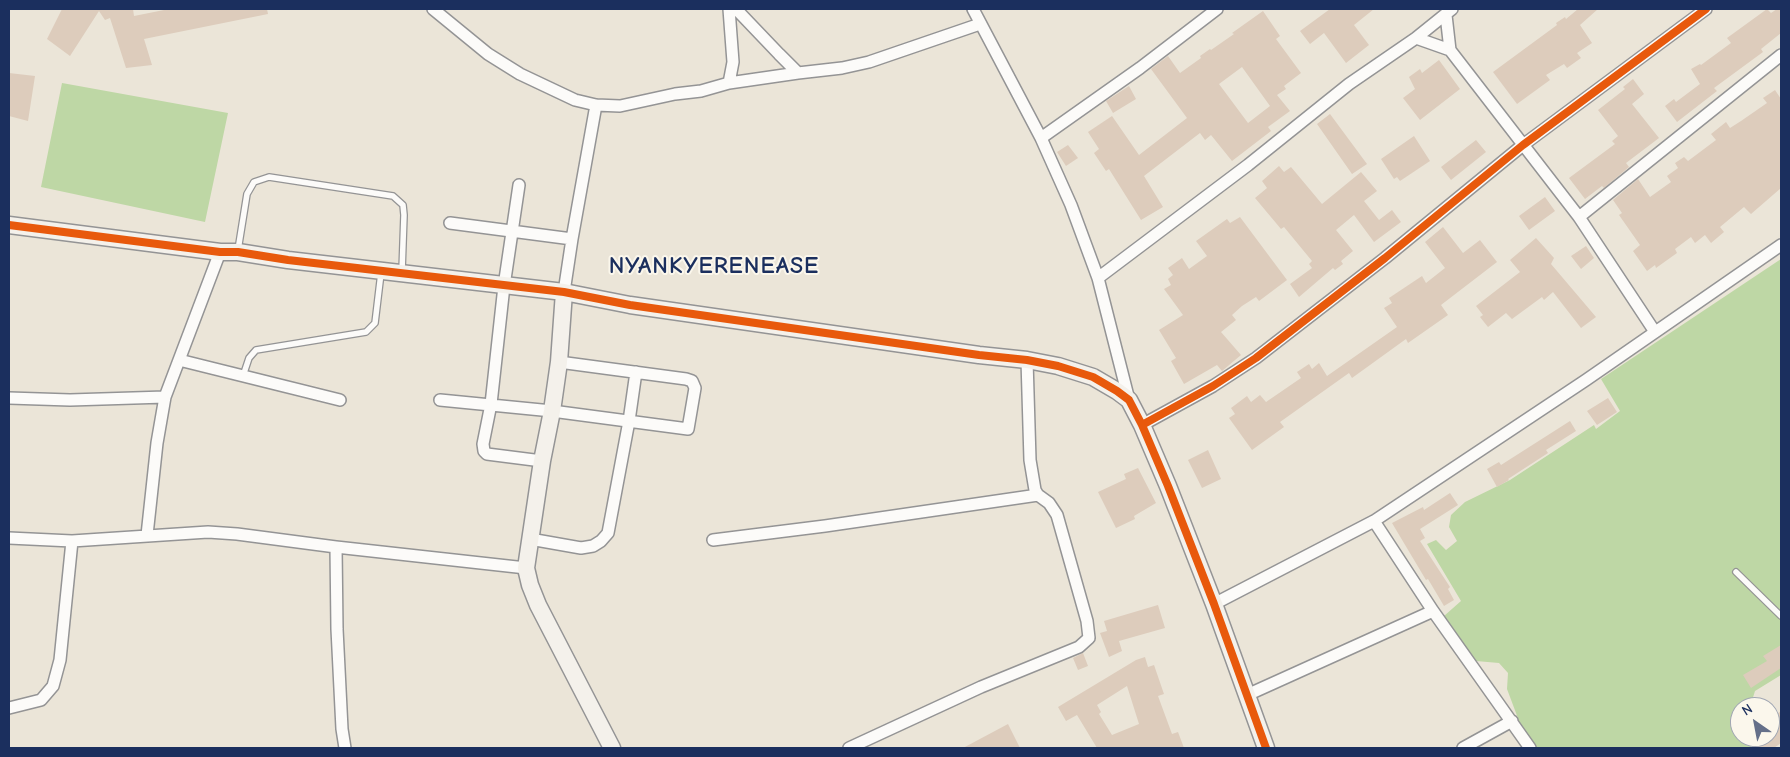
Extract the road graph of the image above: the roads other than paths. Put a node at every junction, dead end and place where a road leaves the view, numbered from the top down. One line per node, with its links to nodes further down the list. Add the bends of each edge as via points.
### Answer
1 (433, 9): 14 (street, via 488,54 520,74 575,100)
2 (730, 9): 13 (street, via 733,62)
3 (736, 9): 12 (street)
4 (973, 9): 8 (street)
5 (1217, 9): 15 (street, via 1133,74)
6 (1706, 9): 16 (street)
7 (1449, 12): 9 (street); 10 (street)
8 (980, 24): 12 (street, via 869,62); 15 (street)
9 (1416, 38): 10 (street); 28 (street, via 1349,84)
10 (1450, 50): 16 (street)
11 (1781, 55): 18 (street)
12 (798, 73): 13 (street)
13 (730, 83): 14 (street, via 620,106)
14 (596, 105): 22 (street)
15 (1041, 138): 28 (street, via 1071,205)
16 (1524, 145): 18 (street); 45 (street, via 1256,358)
17 (519, 185): 21 (street)
18 (1580, 217): 31 (street)
19 (450, 222): 21 (street)
20 (9, 225): 24 (street)
21 (512, 231): 22 (street); 29 (street)
22 (572, 239): 30 (street)
23 (1781, 245): 31 (street)
24 (220, 252): 25 (street); 32 (street)
25 (238, 252): 26 (street); 27 (lane, via 247,194 254,182 269,177 393,196 403,205)
26 (382, 271): 27 (street); 36 (lane, via 373,327 366,332 256,350 248,358)
27 (402, 273): 29 (street)
28 (1098, 278): 41 (street)
29 (504, 286): 30 (street); 42 (street)
30 (564, 292): 33 (street, via 630,306); 34 (street)
31 (1655, 332): 48 (street)
32 (179, 360): 36 (street); 38 (street)
33 (1027, 360): 41 (street, via 1093,376); 47 (street, via 1030,460)
34 (558, 362): 35 (street); 43 (street)
35 (636, 372): 44 (street); 44 (street, via 686,379 692,381 695,388 688,429)
36 (243, 376): 39 (street)
37 (9, 398): 38 (street)
38 (165, 398): 49 (street)
39 (340, 400)
40 (440, 400): 42 (street)
41 (1128, 400): 45 (street)
42 (491, 404): 43 (street); 46 (street, via 484,451)
43 (552, 411): 44 (street); 46 (street)
44 (629, 421): 51 (street, via 608,533 592,546 581,548)
45 (1142, 425): 57 (street)
46 (542, 461): 51 (street)
47 (1038, 495): 52 (street); 65 (street, via 1057,515 1083,603 1089,638 1079,647 981,686)
48 (1374, 521): 57 (street); 58 (street)
49 (147, 535): 53 (street); 54 (street, via 208,532)
50 (9, 538): 53 (street)
51 (530, 539): 55 (street)
52 (713, 540)
53 (72, 542): 61 (street, via 60,660 53,686 40,700)
54 (336, 547): 55 (street); 63 (street, via 336,630)
55 (526, 568): 64 (street, via 538,605)
56 (1736, 572): 59 (lane)
57 (1214, 604): 60 (street)
58 (1433, 612): 60 (street); 62 (street)
59 (1781, 616)
60 (1247, 695): 66 (street)
61 (9, 708)
62 (1512, 722): 67 (street); 68 (street)
63 (345, 748)
64 (612, 748)
65 (849, 748)
66 (1266, 748)
67 (1463, 748)
68 (1530, 748)

